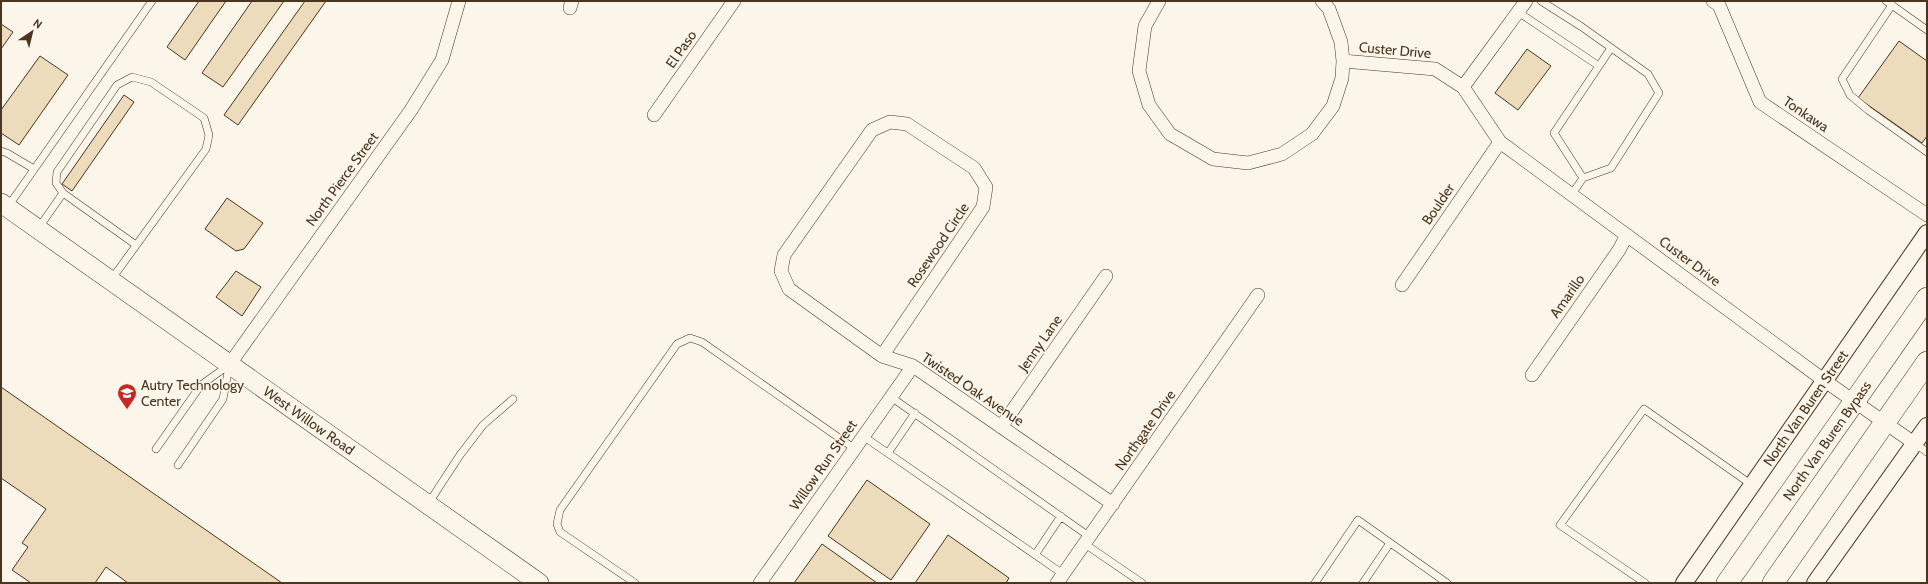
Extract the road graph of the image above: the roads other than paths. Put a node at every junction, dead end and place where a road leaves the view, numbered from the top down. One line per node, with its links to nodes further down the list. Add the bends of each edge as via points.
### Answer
1 (152, 1): 20 (lane)
2 (459, 1): 38 (street, North Pierce Street, via 442,60 415,104)
3 (734, 1): 16 (street, El Paso)
4 (1159, 1): 13 (street, via 1144,26 1139,71 1149,105 1170,134 1213,159 1248,163 1282,154 1312,134 1333,106 1342,78)
5 (1322, 1): 13 (street, via 1329,9 1341,42)
6 (1526, 1): 10 (street)
7 (1541, 1): 12 (lane)
8 (1718, 2): 25 (street, Tonkawa, via 1760,102)
9 (1889, 3): 11 (lane); 19 (lane, via 1842,79 1850,94 1868,110)
10 (1518, 12): 14 (lane); 15 (street)
11 (1927, 30)
12 (1611, 48): 14 (lane); 21 (lane, via 1648,74 1659,93 1611,168)
13 (1343, 61): 15 (street, Custer Drive, via 1435,69)
14 (1599, 66): 21 (lane, via 1554,133)
15 (1463, 87): 17 (street, Custer Drive)
16 (654, 115)
17 (1500, 142): 23 (street, Custer Drive); 33 (street, Boulder)
18 (1, 151): 20 (lane)
19 (1927, 152)
20 (34, 169): 24 (lane)
21 (1583, 178): 23 (lane)
22 (63, 193): 26 (lane); 29 (lane); 29 (lane, via 56,183 57,172 117,85 132,77 151,82 204,118 209,135 206,149)
23 (1572, 194): 28 (street, Custer Drive)
24 (4, 206): 26 (main road, West Willow Road)
25 (1927, 215)
26 (38, 229): 32 (main road, West Willow Road)
27 (1927, 233): 41 (street, North Van Buren Street)
28 (1627, 235): 40 (street, Amarillo); 41 (street, Custer Drive)
29 (136, 245): 32 (lane)
30 (780, 271): 36 (street, Twisted Oak Avenue, via 789,289); 36 (street, Rosewood Circle, via 784,255 872,130 890,122 907,124 974,168 986,187 983,207)
31 (1106, 276): 48 (street, Jenny Lane)
32 (110, 281): 38 (main road, West Willow Road)
33 (1402, 285)
34 (1258, 295): 56 (street, Northgate Drive)
35 (1927, 298): 44 (main road, North Van Buren Bypass)
36 (882, 356): 39 (street, Twisted Oak Avenue)
37 (1927, 362): 46 (main road)
38 (230, 364): 52 (lane, via 201,385); 54 (lane, via 223,399); 57 (main road, West Willow Road)
39 (913, 366): 42 (street, Willow Run Street); 48 (street, Twisted Oak Avenue)
40 (1532, 375)
41 (1825, 381): 44 (street, Custer Drive); 55 (street, North Van Buren Street)
42 (891, 397): 45 (lane); 49 (street, Willow Run Street)
43 (513, 399): 57 (lane, via 483,425)
44 (1854, 402): 46 (street, Custer Drive); 74 (main road, North Van Buren Bypass)
45 (914, 413): 53 (lane); 58 (lane)
46 (1885, 423): 51 (street, Custer Drive); 75 (main road)
47 (1927, 426): 51 (street)
48 (1001, 427): 56 (street, Twisted Oak Avenue)
49 (863, 436): 50 (street, Willow Run Street); 53 (lane)
50 (855, 448): 62 (lane, via 702,342 690,338 677,344 560,510 557,524 560,532); 67 (street, Willow Run Street)
51 (1921, 448): 76 (street)
52 (156, 449)
53 (888, 453): 61 (lane)
54 (178, 465)
55 (1752, 486): 72 (lane, via 1644,409 1560,525); 73 (street, North Van Buren Street)
56 (1113, 504): 59 (street, Northgate Drive)
57 (427, 505): 64 (main road, West Willow Road)
58 (1061, 516): 59 (lane); 61 (lane)
59 (1087, 540): 63 (street, Northgate Drive); 68 (lane)
60 (1390, 543): 69 (lane, via 1358,520); 70 (lane); 71 (lane)
61 (1035, 555): 63 (lane)
62 (626, 577): 65 (lane); 66 (lane)
63 (1060, 579)
64 (539, 583)
65 (621, 583)
66 (635, 583)
67 (760, 583)
68 (1142, 583)
69 (1315, 583)
70 (1363, 583)
71 (1447, 583)
72 (1645, 583)
73 (1684, 583)
74 (1727, 583)
75 (1773, 583)
76 (1814, 583)

